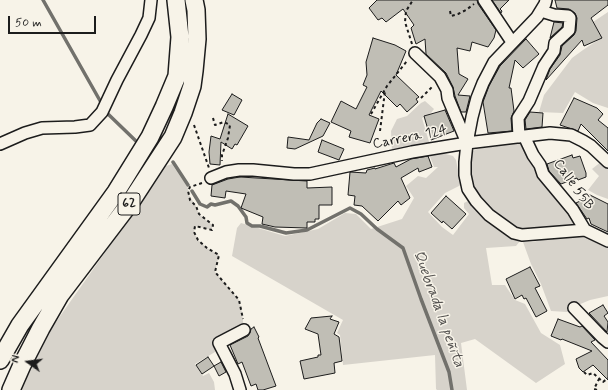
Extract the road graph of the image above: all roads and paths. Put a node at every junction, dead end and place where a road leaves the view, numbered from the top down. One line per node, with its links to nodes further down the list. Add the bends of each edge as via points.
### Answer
1 (151, 0): 21 (street, via 149,18 102,112 90,125 38,128)
2 (176, 0): 30 (highway, 62, via 180,37 176,76 150,137 116,192 20,326)
3 (194, 0): 34 (highway, 62, via 197,39 192,86 173,137 130,203 60,295)
4 (413, 0): 11 (path, via 406,11 405,22)
5 (480, 0): 8 (path, via 458,14 452,16)
6 (484, 0): 10 (street)
7 (546, 0): 9 (street)
8 (450, 11)
9 (541, 11): 10 (street); 19 (street, via 568,16 569,30 555,43 554,51 518,118)
10 (512, 42): 20 (street, via 494,62 483,83 473,111)
11 (415, 53): 12 (street); 13 (path)
12 (440, 78): 14 (path); 20 (street)
13 (385, 89): 15 (path); 18 (path)
14 (421, 98)
15 (371, 114)
16 (213, 118): 23 (path, via 215,126 224,122 230,125 222,155)
17 (192, 119): 24 (path)
18 (380, 131)
19 (522, 137): 20 (street, Carrera 124); 22 (street, Carrera 124, via 550,133 571,136 591,146); 25 (street, Calle 55B, via 543,174 573,210)
20 (467, 143): 23 (street, Carrera 124, via 310,174); 25 (street, via 465,175 468,189 481,206 508,229 522,235)
21 (0, 144)
22 (608, 162)
23 (222, 170): 24 (street, Carrera 124)
24 (210, 174): 28 (path, via 202,183 192,186 188,191 190,200 199,214 212,225 212,230 195,226 194,232 198,240 219,255 215,272 239,300)
25 (585, 230): 26 (street)
26 (604, 238)
27 (574, 308): 29 (street)
28 (244, 330): 35 (street, via 219,343)
29 (608, 342)
30 (0, 360)
31 (584, 372): 33 (path, via 587,375 593,373)
32 (608, 378): 33 (path, via 602,382)
33 (599, 379): 36 (path, via 594,389)
34 (11, 390)
35 (240, 390)
36 (597, 390)

